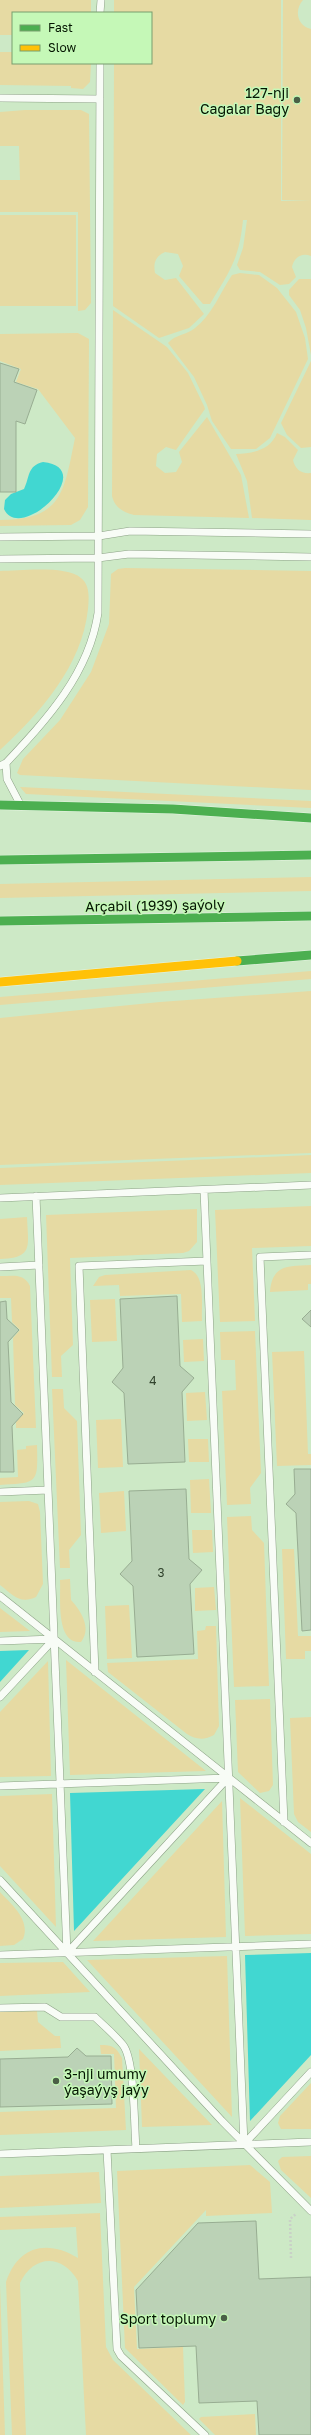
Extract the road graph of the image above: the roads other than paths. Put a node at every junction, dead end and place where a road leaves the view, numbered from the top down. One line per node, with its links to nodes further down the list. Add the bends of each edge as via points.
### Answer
1 (100, 0): 2 (lane)
2 (100, 12)
3 (100, 64): 5 (lane)
4 (0, 98): 5 (lane)
5 (100, 99): 7 (lane)
6 (311, 534): 7 (lane, via 130,531)
7 (99, 536): 8 (lane); 10 (lane)
8 (0, 537)
9 (311, 557): 10 (lane, via 129,554)
10 (98, 558): 11 (lane); 12 (lane, via 98,613 93,637 82,666 58,704)
11 (0, 559)
12 (3, 764): 14 (lane)
13 (0, 805): 14 (main road)
14 (20, 806): 15 (main road, via 173,809)
15 (311, 818)
16 (311, 855): 17 (main road)
17 (0, 860)
18 (311, 916): 19 (main road, Arçabil (1939) şaýoly)
19 (0, 921)
20 (311, 955): 21 (main road)
21 (0, 982)
22 (311, 1185): 23 (lane)
23 (204, 1190): 24 (lane); 27 (lane)
24 (36, 1196): 25 (lane); 28 (lane)
25 (0, 1198)
26 (311, 1255): 40 (lane, via 260,1257)
27 (207, 1261): 35 (lane, via 79,1266); 37 (lane)
28 (39, 1266): 29 (lane); 30 (lane)
29 (0, 1267)
30 (48, 1490): 31 (lane); 33 (lane)
31 (0, 1492)
32 (0, 1596): 33 (lane)
33 (54, 1639): 34 (lane); 35 (lane); 36 (lane); 38 (lane)
34 (0, 1641)
35 (95, 1672): 37 (lane)
36 (0, 1697)
37 (228, 1778): 38 (lane); 40 (lane); 44 (lane); 45 (lane)
38 (60, 1784): 39 (lane); 45 (lane)
39 (0, 1786)
40 (284, 1822): 41 (lane)
41 (311, 1843)
42 (0, 1880): 45 (lane)
43 (311, 1944): 44 (lane)
44 (236, 1947): 45 (lane); 50 (lane)
45 (67, 1953): 46 (lane); 50 (lane)
46 (0, 1955)
47 (0, 2008): 51 (lane, via 45,2007 61,2017 95,2017 124,2045 129,2055)
48 (311, 2072): 50 (lane)
49 (311, 2142): 50 (lane)
50 (244, 2144): 51 (lane); 54 (lane)
51 (136, 2148): 52 (lane)
52 (107, 2150): 53 (lane); 55 (lane, via 117,2349 121,2356)
53 (0, 2154)
54 (309, 2208)
55 (205, 2435)

